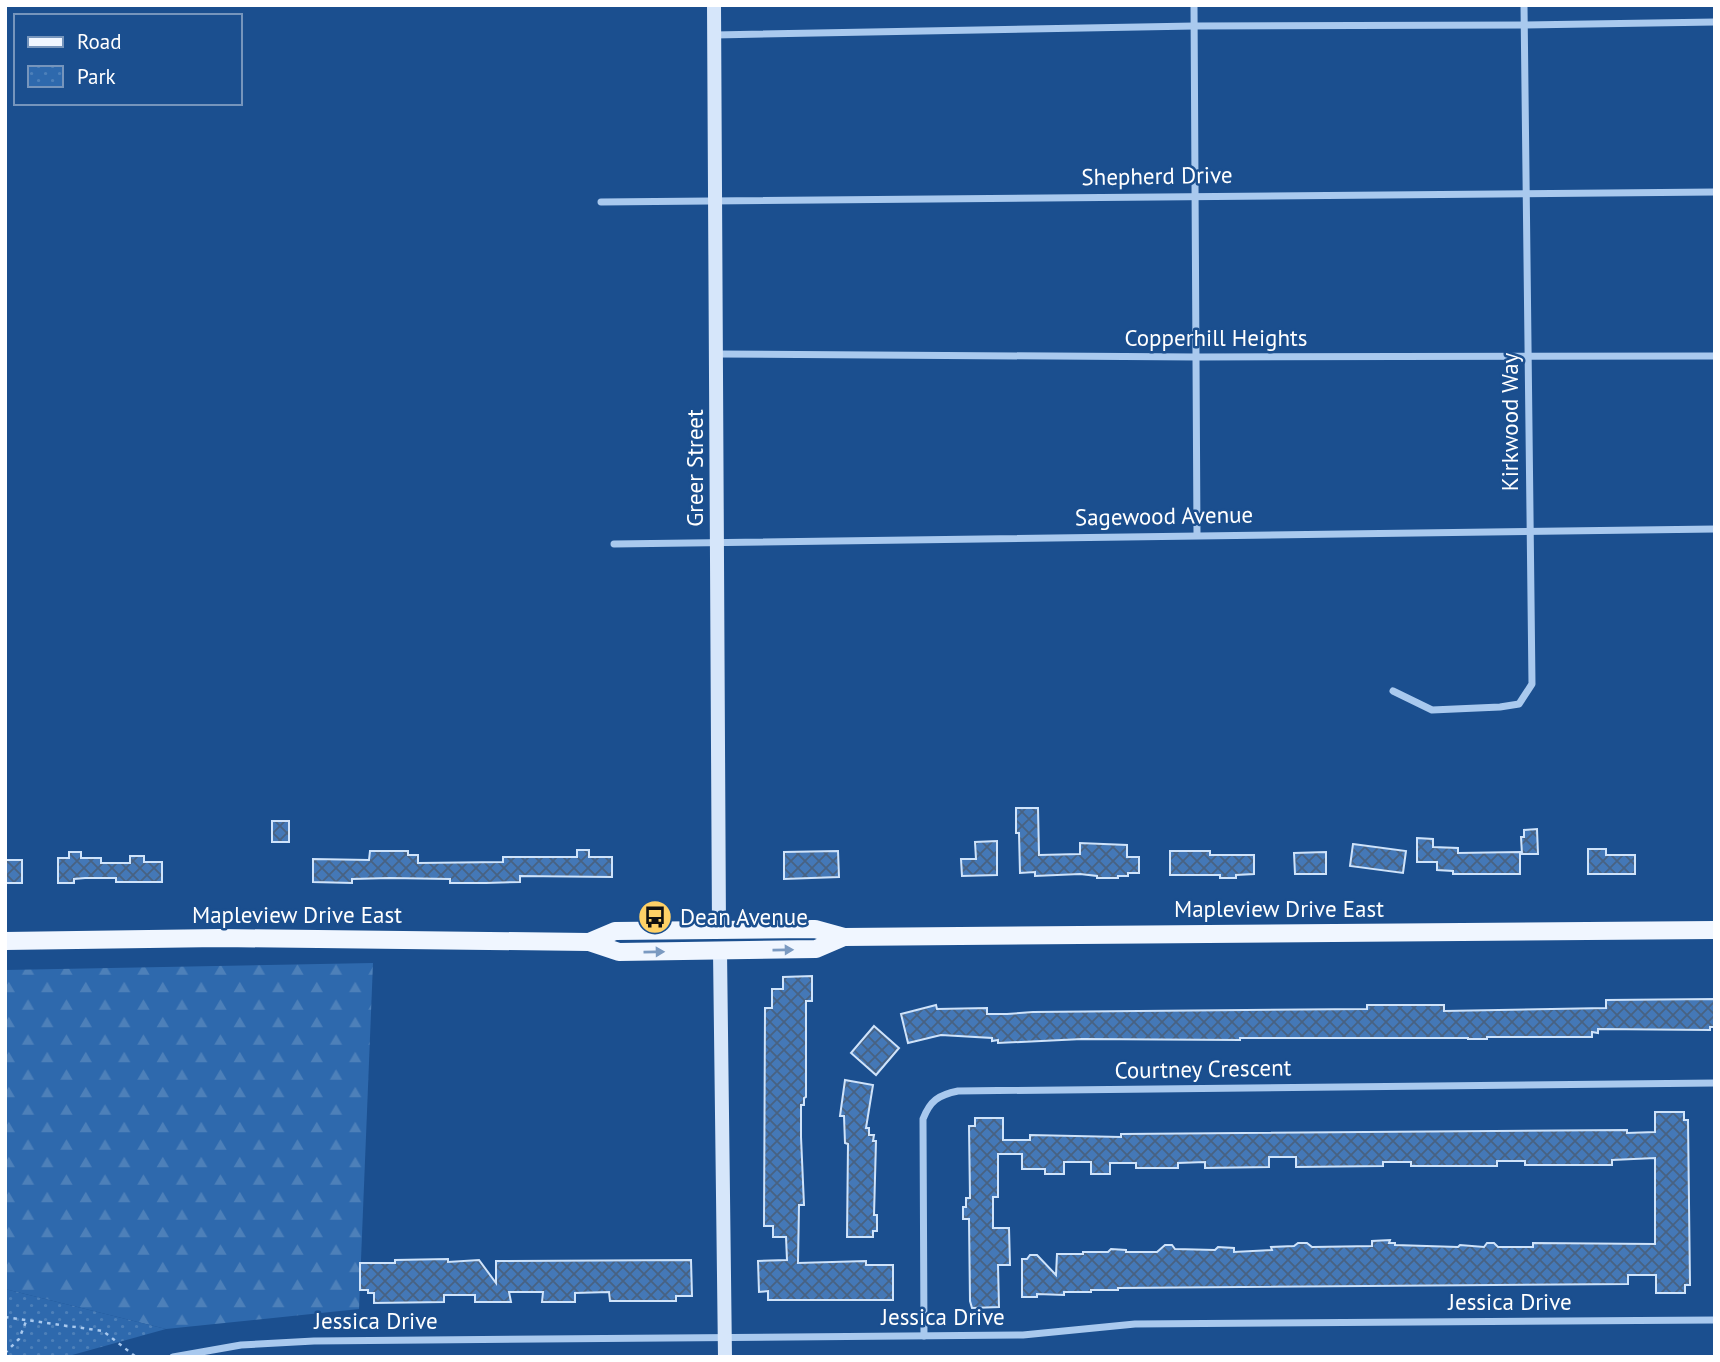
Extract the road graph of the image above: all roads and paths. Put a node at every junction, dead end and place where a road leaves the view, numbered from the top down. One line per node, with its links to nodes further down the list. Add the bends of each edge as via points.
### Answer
1 (714, 5): 7 (street, Greer Street)
2 (1194, 5): 6 (street)
3 (1524, 5): 5 (street, Kirkwood Way)
4 (1715, 22): 5 (street)
5 (1525, 25): 6 (street); 8 (street, Kirkwood Way)
6 (1194, 26): 7 (street); 10 (street)
7 (715, 36): 11 (street, Greer Street)
8 (1527, 192): 9 (street, Shepherd Drive); 10 (street, Shepherd Drive); 16 (street, Kirkwood Way)
9 (1715, 192)
10 (1194, 195): 11 (street, Shepherd Drive); 15 (street)
11 (717, 201): 12 (street, Shepherd Drive); 13 (street, Greer Street)
12 (601, 202)
13 (717, 354): 15 (street, Copperhill Heights); 20 (street, Greer Street)
14 (1715, 356): 16 (street, Copperhill Heights)
15 (1196, 357): 16 (street, Copperhill Heights); 19 (street)
16 (1530, 357): 18 (street, Kirkwood Way)
17 (1715, 529): 18 (street, Sagewood Avenue)
18 (1530, 530): 19 (street, Sagewood Avenue); 22 (street, Kirkwood Way, via 1532,684 1519,704 1433,709)
19 (1197, 535): 20 (street, Sagewood Avenue)
20 (718, 542): 21 (street, Sagewood Avenue); 23 (street, Greer Street)
21 (614, 544)
22 (1393, 691)
23 (719, 930): 25 (main road, Mapleview Drive East, via 815,929); 27 (main road, Mapleview Drive East, via 615,931)
24 (1715, 930): 25 (main road, Mapleview Drive East)
25 (844, 936): 28 (main road, Mapleview Drive East, one-way to 25, via 816,949)
26 (5, 941): 27 (main road, Mapleview Drive East)
27 (589, 942): 28 (main road, Mapleview Drive East, one-way to 28, via 619,952)
28 (720, 951): 34 (street)
29 (1715, 1083): 33 (street, Courtney Crescent, via 946,1094 936,1098 923,1119)
30 (5, 1317): 31 (path)
31 (27, 1319): 35 (path, via 19,1339); 36 (path, via 103,1331)
32 (1715, 1320): 33 (street, Jessica Drive, via 1135,1324 1023,1335)
33 (924, 1336): 34 (street, Jessica Drive)
34 (725, 1338): 37 (street, Jessica Drive, via 289,1341); 38 (street)
35 (5, 1353)
36 (136, 1357)
37 (173, 1357)
38 (725, 1357)

